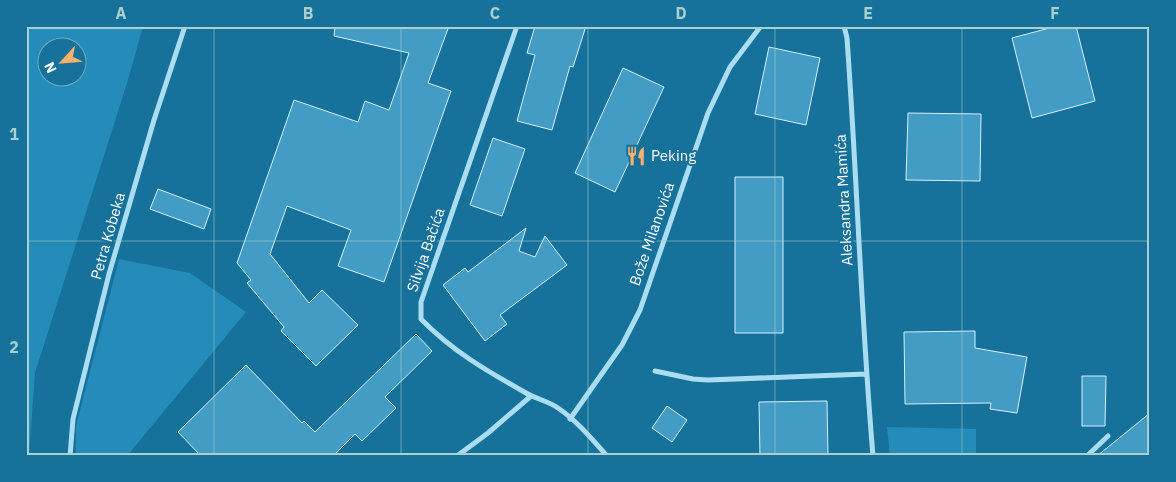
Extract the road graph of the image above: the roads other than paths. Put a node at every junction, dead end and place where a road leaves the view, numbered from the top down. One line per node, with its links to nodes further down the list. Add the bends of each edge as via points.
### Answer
1 (185, 26): 11 (street, Petra Kobeka, via 109,274 73,419)
2 (517, 26): 7 (street, Silvija Bačića, via 421,302 420,319 457,352)
3 (761, 26): 8 (street, Bože Milanovića, via 730,67 708,113 640,310 622,345)
4 (844, 26): 6 (street, Aleksandra Mamića, via 854,141)
5 (655, 371): 6 (street, via 708,380)
6 (866, 374): 15 (street, Aleksandra Mamića)
7 (531, 396): 8 (street, Silvija Bačića, via 557,407); 10 (street)
8 (570, 419): 14 (street, Silvija Bačića)
9 (1108, 436): 16 (street)
10 (468, 448): 12 (street); 13 (street)
11 (70, 456)
12 (457, 456)
13 (467, 456)
14 (607, 456)
15 (873, 456)
16 (1087, 456)

